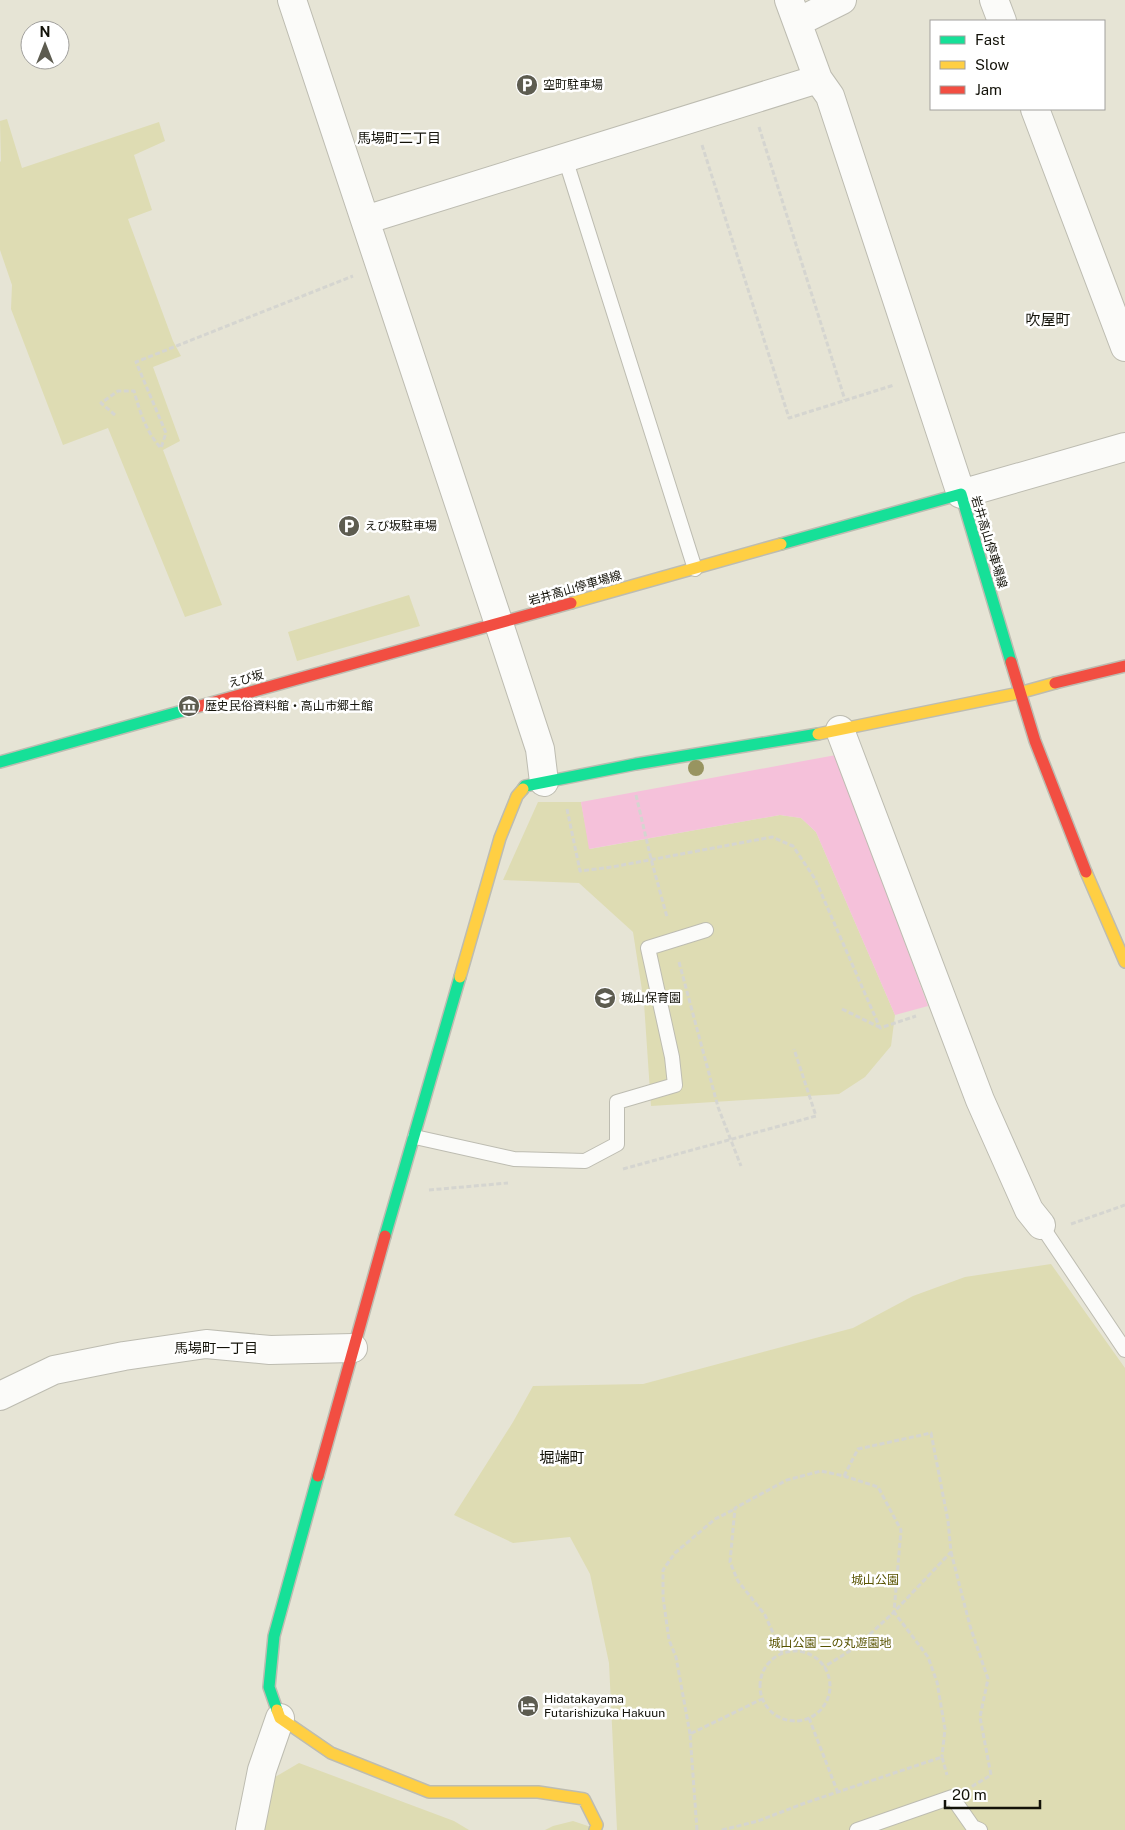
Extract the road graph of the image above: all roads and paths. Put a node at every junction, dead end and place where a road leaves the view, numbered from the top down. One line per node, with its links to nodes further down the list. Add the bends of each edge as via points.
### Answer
1 (292, 0): 11 (street)
2 (842, 0): 4 (street)
3 (994, 0): 5 (street)
4 (794, 11): 6 (street)
5 (1002, 20)
6 (818, 80): 7 (street); 14 (street, via 830,96)
7 (750, 101): 9 (street); 15 (path)
8 (1035, 110): 13 (street)
9 (694, 118): 10 (street); 15 (path, via 789,418)
10 (565, 158): 11 (street); 19 (lane)
11 (366, 220): 12 (street)
12 (380, 266): 16 (path, via 136,362 166,433 161,448 151,437 140,414 134,391 118,391 101,403); 20 (street)
13 (1125, 347)
14 (921, 376): 15 (path); 18 (street)
15 (845, 400)
16 (115, 415)
17 (1125, 447): 18 (street)
18 (961, 494): 19 (street, 岩井高山停車場線); 22 (street, 岩井高山停車場線)
19 (695, 569): 20 (street, 岩井高山停車場線)
20 (500, 624): 24 (street, えび坂); 26 (street)
21 (1125, 666): 22 (street)
22 (1019, 693): 23 (street); 31 (street, 岩井高山停車場線, via 1078,851)
23 (840, 730): 25 (street); 32 (street)
24 (0, 762)
25 (629, 765): 26 (street); 27 (path)
26 (552, 780): 27 (path, via 580,871); 36 (street, via 525,786 517,796 500,838)
27 (651, 859): 28 (path); 34 (path, via 772,838 793,846 816,879)
28 (669, 924)
29 (706, 930): 36 (lane, via 648,948 676,1085 617,1102 617,1144 585,1161 514,1160)
30 (679, 962): 37 (path, via 718,1107)
31 (1125, 962)
32 (945, 1007): 34 (path); 41 (street, via 980,1100 1029,1210)
33 (842, 1009): 34 (path)
34 (880, 1028)
35 (794, 1049): 37 (path, via 816,1116)
36 (415, 1137): 42 (street)
37 (731, 1140): 38 (path)
38 (741, 1166)
39 (1125, 1205): 40 (path)
40 (1083, 1219)
41 (1041, 1226): 43 (lane)
42 (353, 1348): 44 (street, via 270,1350 206,1344 54,1370); 52 (street, via 274,1636 269,1687)
43 (1125, 1350)
44 (0, 1396)
45 (844, 1476): 46 (path, via 821,1471 787,1480); 47 (path, via 858,1449 932,1433); 48 (path, via 878,1487 901,1530)
46 (735, 1508): 49 (path, via 730,1562 738,1581 765,1614); 54 (path, via 715,1519 675,1553 664,1570 670,1640)
47 (951, 1552): 48 (path); 56 (path, via 988,1679 980,1717)
48 (894, 1612): 50 (path, via 856,1647); 55 (path, via 928,1657 937,1682 945,1728)
49 (782, 1652): 50 (path, via 806,1652); 51 (path, via 764,1667 759,1688)
50 (824, 1667): 53 (path, via 830,1690 826,1702)
51 (762, 1699): 53 (path, via 776,1716 798,1721); 54 (path)
52 (280, 1718): 59 (street, via 262,1770); 60 (street, via 331,1753 429,1792 538,1792 584,1799 597,1825)
53 (809, 1718): 57 (path)
54 (690, 1734): 61 (path)
55 (942, 1757): 57 (path); 58 (path)
56 (991, 1776)
57 (838, 1793): 62 (path)
58 (952, 1797): 63 (lane); 64 (lane, via 973,1827)
59 (250, 1830)
60 (595, 1830)
61 (697, 1830)
62 (722, 1830)
63 (857, 1830)
64 (980, 1830)

